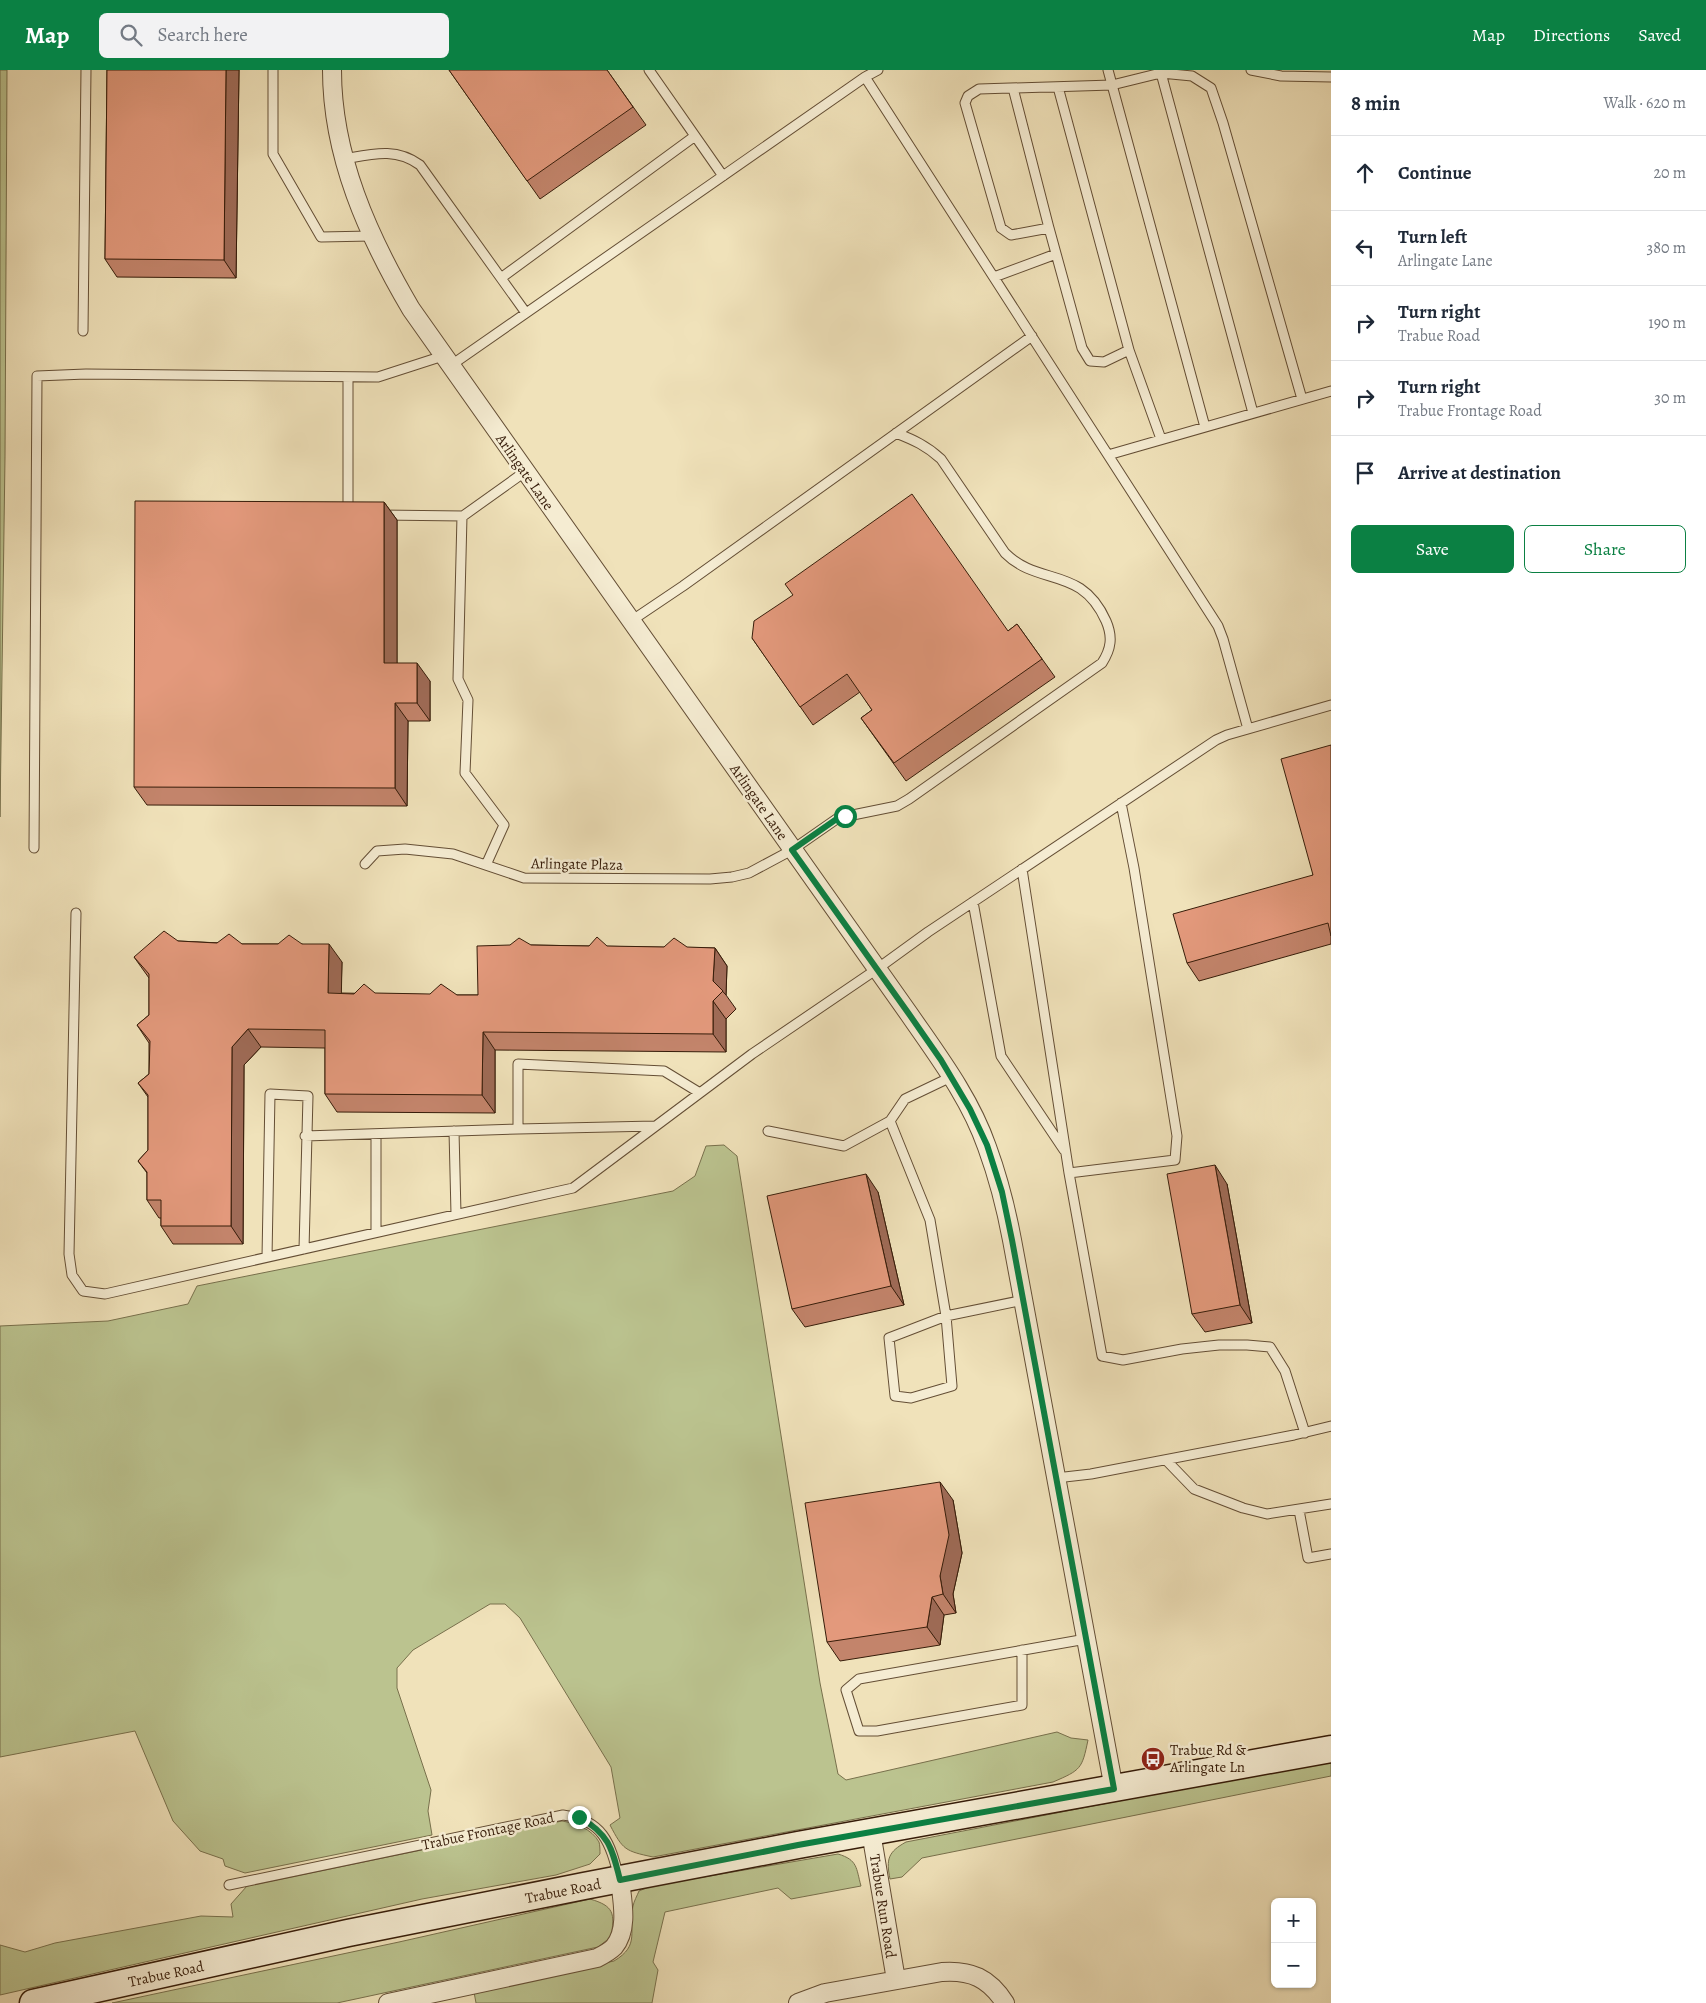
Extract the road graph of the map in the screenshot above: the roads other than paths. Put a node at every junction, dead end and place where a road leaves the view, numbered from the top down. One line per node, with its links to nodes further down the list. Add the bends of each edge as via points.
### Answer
1 (86, 70): 23 (lane)
2 (273, 70): 18 (lane, via 273,154 316,229 321,237)
3 (332, 70): 15 (street, Arlingate Lane)
4 (648, 70): 14 (lane)
5 (878, 70): 9 (lane)
6 (1108, 70): 11 (lane)
7 (1251, 70): 10 (lane, via 1281,76)
8 (1161, 73): 11 (lane); 29 (lane, via 1192,76 1211,88 1224,123); 30 (lane)
9 (866, 77): 16 (lane); 20 (lane)
10 (1331, 77)
11 (1112, 85): 12 (lane); 31 (lane)
12 (1058, 86): 13 (lane); 25 (lane)
13 (1013, 88): 17 (lane); 17 (lane, via 979,89 968,96 965,103 1000,228 1012,235)
14 (695, 136): 16 (lane); 21 (lane)
15 (344, 159): 18 (street, Arlingate Lane); 21 (lane, via 387,152 403,155 420,165)
16 (723, 176): 22 (lane)
17 (1049, 228): 19 (lane)
18 (371, 236): 26 (street, Arlingate Lane, via 411,309)
19 (1056, 254): 20 (lane); 25 (lane, via 1082,348 1090,362 1104,362)
20 (994, 277): 24 (lane)
21 (501, 278): 22 (lane)
22 (526, 313): 26 (lane)
23 (83, 331)
24 (1032, 336): 32 (lane); 34 (lane)
25 (1129, 350): 33 (lane)
26 (447, 361): 27 (lane, via 378,377); 35 (street, Arlingate Lane)
27 (348, 377): 36 (lane, via 348,514); 41 (lane, via 36,376)
28 (1331, 391): 29 (lane)
29 (1302, 399): 30 (lane)
30 (1253, 413): 31 (lane)
31 (1205, 427): 33 (lane)
32 (896, 433): 37 (lane); 42 (lane, Arlingate Plaza, via 916,440 941,459 1013,561 1027,569 1068,581 1094,600 1110,630 1111,642 1102,663 909,799 897,806 838,818)
33 (1161, 439): 34 (lane)
34 (1108, 454): 39 (lane, via 1218,626)
35 (526, 472): 36 (lane); 37 (street, Arlingate Lane)
36 (462, 516): 44 (lane, via 458,679 468,700 465,773 504,825)
37 (631, 621): 42 (street, Arlingate Lane)
38 (1331, 705): 39 (lane)
39 (1248, 729): 40 (lane, via 1216,740)
40 (1121, 803): 45 (lane); 59 (lane, via 1177,1136 1175,1160)
41 (34, 848)
42 (792, 850): 44 (lane, Arlingate Plaza, via 748,873 710,879 524,878); 48 (street, Arlingate Lane)
43 (365, 864): 44 (lane, Arlingate Plaza, via 378,851 405,849 453,854)
44 (486, 865)
45 (1022, 869): 46 (lane); 58 (lane)
46 (973, 902): 48 (lane); 58 (lane, via 1001,1056)
47 (76, 913): 63 (lane, via 69,1254 72,1275 83,1291 105,1294)
48 (877, 969): 49 (street, Arlingate Lane); 50 (lane)
49 (951, 1076): 51 (lane, via 905,1099); 64 (street, Arlingate Lane, via 987,1145 1002,1192)
50 (700, 1093): 52 (lane); 53 (lane, via 664,1071 518,1064)
51 (890, 1121): 55 (lane, via 844,1146); 65 (lane, via 930,1220)
52 (655, 1126): 53 (lane); 60 (lane, via 573,1188)
53 (518, 1129): 54 (lane)
54 (454, 1131): 56 (lane); 60 (lane)
55 (768, 1131)
56 (376, 1134): 57 (lane); 61 (lane)
57 (305, 1136): 62 (lane); 63 (lane, via 308,1096 270,1094)
58 (1065, 1152): 59 (lane)
59 (1069, 1173): 67 (lane, via 1102,1356 1123,1360 1219,1345 1270,1347 1285,1371)
60 (456, 1214): 61 (lane)
61 (376, 1232): 62 (lane)
62 (304, 1249): 63 (lane)
63 (267, 1257)
64 (1024, 1300): 65 (lane); 69 (street, Arlingate Lane)
65 (946, 1316): 65 (lane, via 889,1338 895,1396 911,1398 952,1386)
66 (1331, 1426): 67 (lane)
67 (1305, 1432): 68 (lane)
68 (1166, 1460): 69 (lane); 71 (lane, via 1194,1489 1243,1508 1267,1514)
69 (1056, 1478): 73 (street, Arlingate Lane)
70 (1331, 1504): 71 (lane)
71 (1300, 1510): 72 (lane, via 1308,1558)
72 (1331, 1554)
73 (1086, 1639): 74 (lane); 76 (street, Arlingate Lane)
74 (1022, 1650): 74 (lane, via 859,1679 846,1690 859,1731 878,1731 1022,1705)
75 (1331, 1749): 76 (main road, Trabue Road)
76 (1114, 1789): 77 (main road, Trabue Road)
77 (871, 1832): 78 (main road, Trabue Road); 80 (street, Trabue Run Road)
78 (620, 1880): 79 (lane, Trabue Frontage Road, via 606,1838 596,1826 579,1817 563,1815); 81 (street, Trabue Frontage Road, via 624,1918 614,1946 606,1953 586,1962); 82 (main road, Trabue Road, via 348,1933)
79 (229, 1885)
80 (896, 1980): 84 (street, via 825,1992); 85 (street, via 958,1971 973,1974 988,1982)
81 (459, 1996): 83 (street, Trabue Frontage Road)
82 (33, 2003)
83 (388, 2003)
84 (798, 2003)
85 (1004, 2003)

